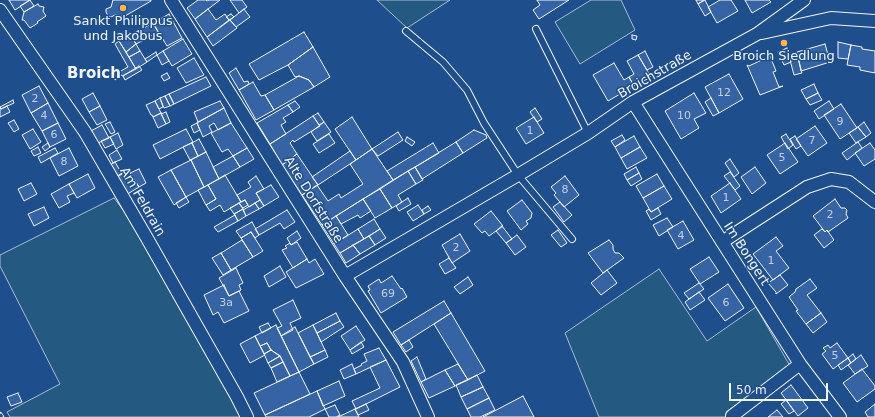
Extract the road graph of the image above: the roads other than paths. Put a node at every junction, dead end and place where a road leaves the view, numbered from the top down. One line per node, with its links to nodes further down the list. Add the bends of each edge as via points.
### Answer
1 (171, 0): 14 (street, Alte Dorfstraße)
2 (804, 0): 7 (street, Broichstraße)
3 (0, 10): 17 (street, Am Feldrain, via 85,132)
4 (875, 21): 7 (street, via 830,18)
5 (536, 29): 9 (lane)
6 (406, 32): 10 (lane, via 443,62 467,90 484,123)
7 (756, 34): 8 (street, Broichstraße)
8 (633, 102): 9 (street, Broichstraße); 13 (street, Im Bongert)
9 (588, 133): 10 (street, Broichstraße)
10 (518, 175): 12 (lane); 14 (street, Broichstraße)
11 (875, 202): 13 (street, via 849,182 830,179 807,187)
12 (572, 238)
13 (722, 242): 15 (street, Im Bongert)
14 (345, 276): 18 (street, Alte Dorfstraße, via 403,362)
15 (800, 364): 16 (street); 19 (street, Im Bongert)
16 (732, 416)
17 (247, 417)
18 (427, 417)
19 (840, 417)

